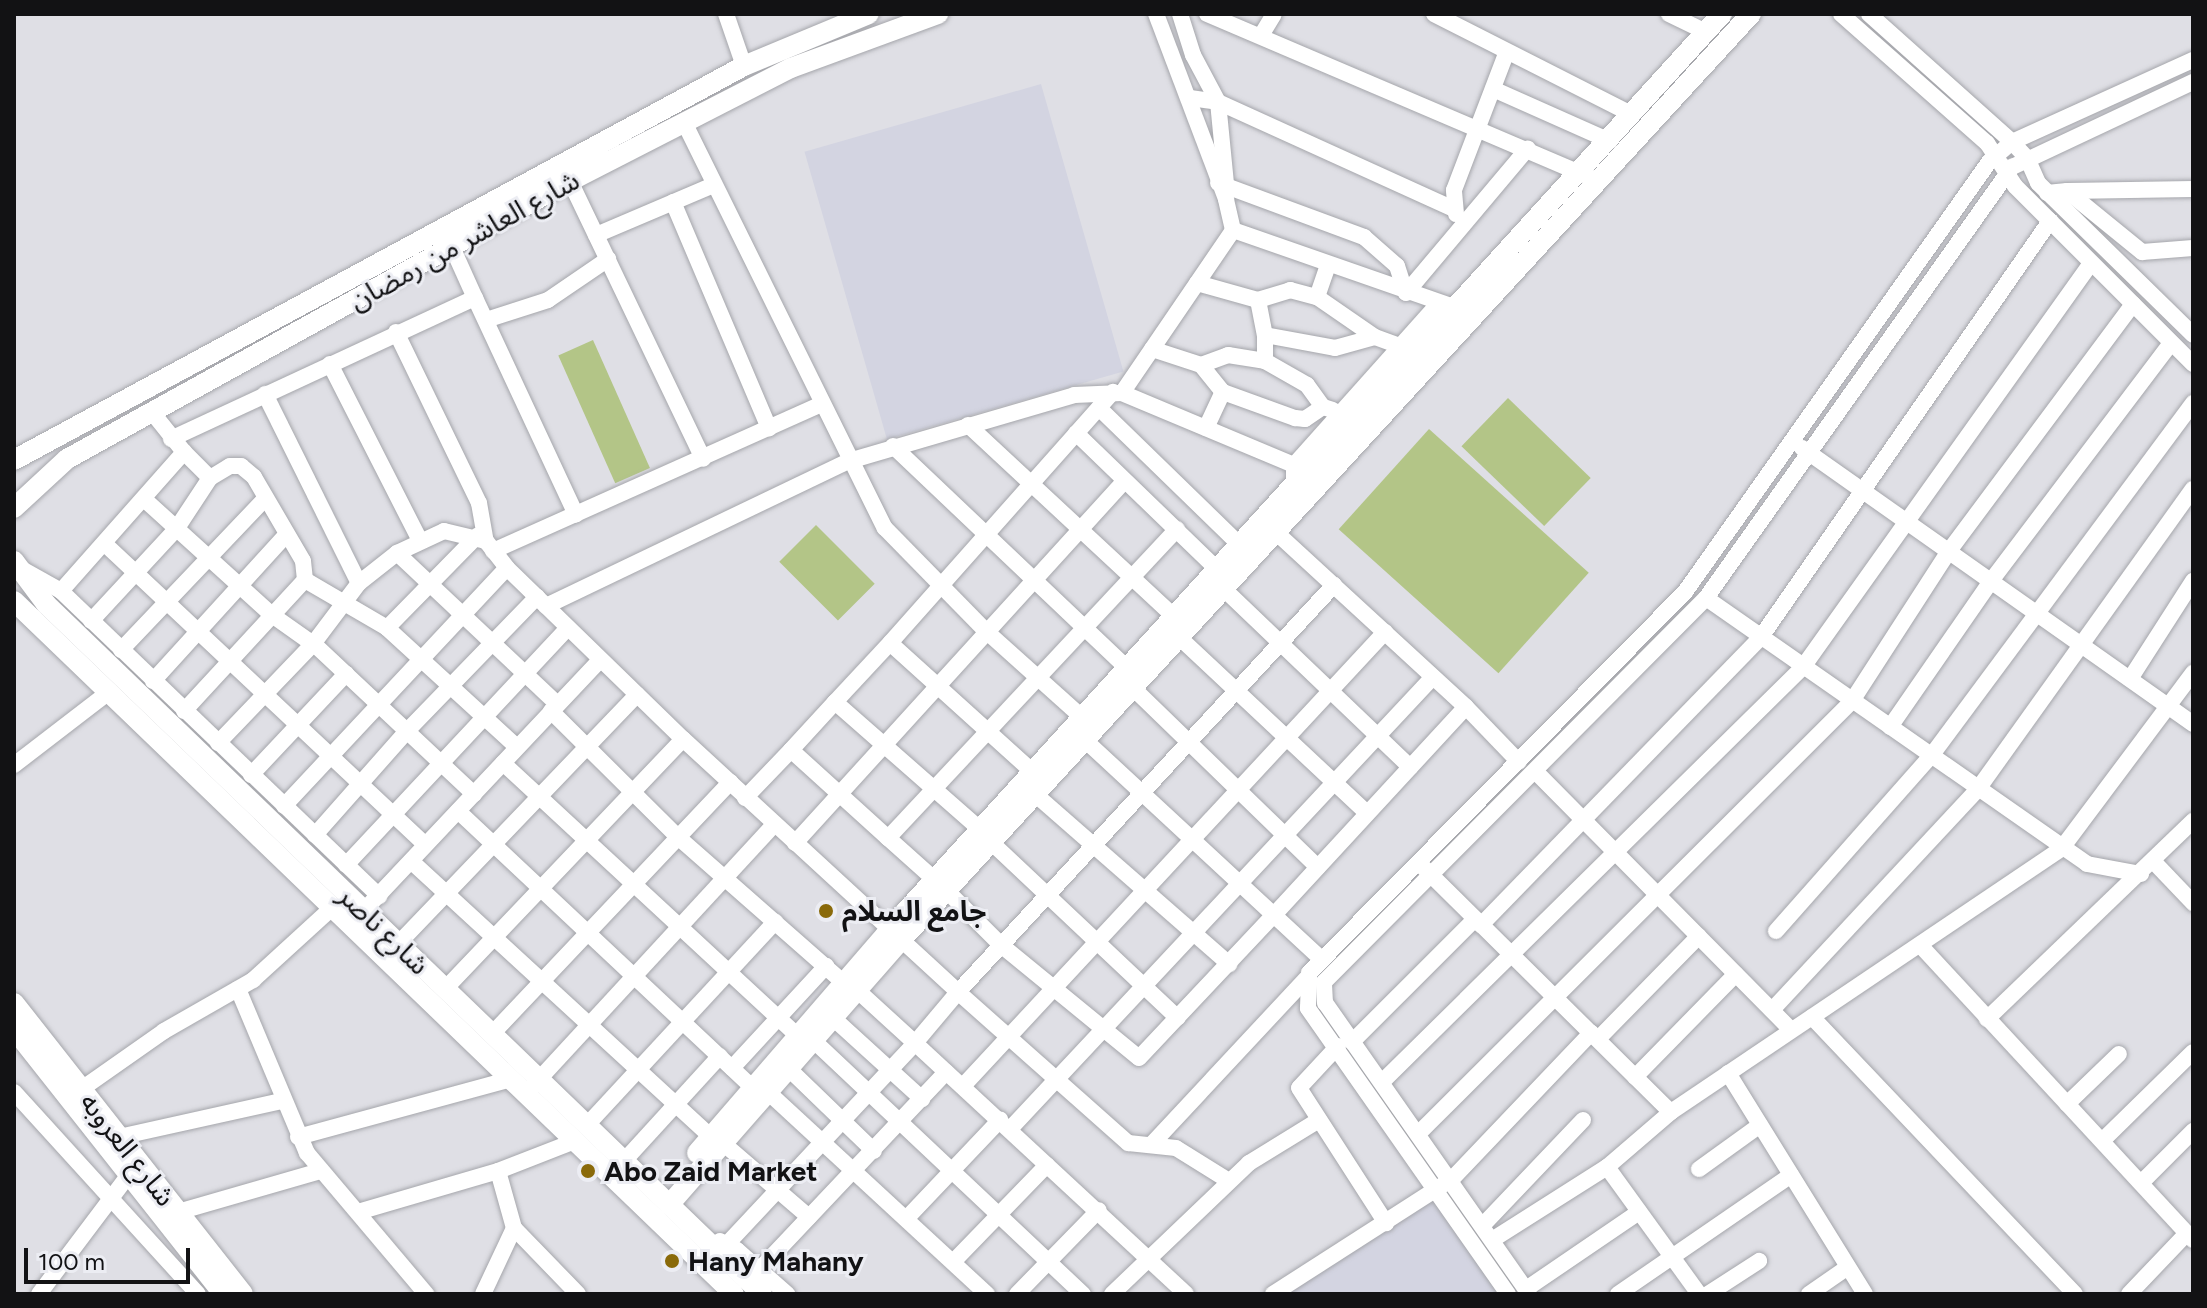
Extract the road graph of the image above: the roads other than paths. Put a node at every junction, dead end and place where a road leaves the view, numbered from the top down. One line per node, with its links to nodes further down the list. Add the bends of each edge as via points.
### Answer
1 (726, 14): 19 (street)
2 (869, 14): 19 (main road, شارع العاشر من رمضان)
3 (938, 14): 14 (main road, شارع العاشر من رمضان)
4 (1156, 14): 23 (street)
5 (1180, 14): 24 (street, via 1193,55)
6 (1207, 14): 16 (street)
7 (1274, 14): 16 (street)
8 (1434, 14): 17 (street)
9 (1669, 14): 15 (street)
10 (1722, 14): 15 (main road)
11 (1751, 14): 37 (main road)
12 (1841, 14): 34 (street)
13 (1869, 14): 32 (street)
14 (901, 19): 26 (main road, شارع العاشر من رمضان)
15 (1706, 32): 25 (main road)
16 (1262, 34): 30 (street)
17 (1506, 54): 21 (street); 25 (street)
18 (2193, 60): 20 (street)
19 (744, 66): 55 (main road, شارع العاشر من رمضان)
20 (2174, 73): 22 (street); 32 (street)
21 (1493, 89): 30 (street); 31 (street)
22 (2188, 90): 35 (street)
23 (1190, 98): 24 (street); 29 (street)
24 (1218, 102): 27 (street); 28 (street)
25 (1633, 115): 31 (main road)
26 (684, 122): 38 (main road, شارع العاشر من رمضان); 39 (street)
27 (1259, 123): 28 (street); 45 (street)
28 (1221, 124): 29 (street); 40 (street)
29 (1198, 125): 40 (street)
30 (1480, 128): 33 (street); 45 (street, via 1454,190)
31 (1610, 141): 37 (main road)
32 (2012, 142): 34 (street); 35 (street)
33 (1528, 148): 37 (street); 47 (street)
34 (1997, 154): 36 (street); 89 (street)
35 (2027, 158): 36 (street); 43 (street)
36 (2006, 174): 46 (street); 92 (street)
37 (1590, 177): 62 (main road); 111 (main road)
38 (570, 181): 49 (street); 51 (main road, شارع العاشر من رمضان)
39 (714, 185): 44 (street); 79 (street)
40 (1224, 189): 48 (street); 57 (street, via 1371,241 1397,266)
41 (2193, 189): 42 (street)
42 (2067, 191): 43 (street); 50 (street, via 2142,252)
43 (2047, 193): 66 (street)
44 (673, 202): 49 (street); 85 (street)
45 (1452, 208): 47 (street)
46 (2050, 221): 53 (street); 102 (street)
47 (1462, 226): 57 (street)
48 (1233, 230): 54 (street); 56 (street)
49 (596, 235): 52 (street)
50 (2193, 248)
51 (453, 249): 55 (main road, شارع العاشر من رمضان); 59 (street)
52 (608, 259): 63 (street, via 548,300); 93 (street)
53 (2091, 263): 61 (street); 107 (street)
54 (1328, 265): 57 (street); 58 (street)
55 (375, 279): 82 (main road, شارع العاشر من رمضان); 94 (main road, شارع العاشر من رمضان)
56 (1197, 283): 60 (street); 70 (street)
57 (1406, 293): 62 (street)
58 (1317, 297): 60 (street, via 1282,291); 67 (street)
59 (475, 298): 63 (street); 64 (street)
60 (1258, 300): 65 (street)
61 (2133, 304): 68 (street); 118 (street)
62 (1448, 306): 69 (street); 100 (main road)
63 (486, 320): 106 (street)
64 (396, 332): 72 (street); 115 (street, via 479,503)
65 (1265, 335): 67 (street, via 1335,348); 71 (street)
66 (2193, 335)
67 (1375, 337): 69 (street)
68 (2171, 343): 73 (street); 128 (street)
69 (1400, 346): 83 (street)
70 (1152, 349): 74 (street); 75 (street)
71 (1265, 361): 74 (street, via 1228,355); 80 (street, via 1307,385)
72 (330, 364): 77 (street); 114 (street)
73 (2193, 364)
74 (1201, 365): 76 (street)
75 (1118, 392): 81 (street); 84 (street, via 1051,400); 86 (street)
76 (1223, 392): 80 (street, via 1295,418 1305,419); 86 (street)
77 (265, 394): 88 (street); 130 (street)
78 (2193, 403): 143 (street)
79 (822, 404): 85 (street); 95 (street)
80 (1323, 407): 83 (street)
81 (1099, 408): 87 (street); 117 (street)
82 (152, 412): 88 (street); 105 (main road, شارع العاشر من رمضان, via 67,459)
83 (1341, 412): 96 (street)
84 (968, 425): 90 (street); 99 (street)
85 (769, 428): 93 (street)
86 (1206, 428): 96 (street)
87 (1076, 433): 98 (street); 99 (street)
88 (171, 439): 91 (street)
89 (1793, 441): 92 (street); 163 (street, via 1703,570)
90 (893, 446): 95 (street); 112 (street)
91 (184, 452): 97 (street); 103 (street)
92 (1808, 453): 102 (street); 137 (street)
93 (703, 459): 106 (street)
94 (14, 460)
95 (849, 461): 132 (street, via 891,535); 141 (street)
96 (1294, 465): 100 (street)
97 (210, 478): 104 (street, via 222,468 241,466 254,477); 108 (street)
98 (1124, 481): 109 (street); 110 (street)
99 (1030, 483): 109 (street); 112 (street)
100 (1294, 488): 117 (main road)
101 (2193, 489): 159 (street)
102 (1862, 490): 107 (street); 153 (street)
103 (144, 499): 108 (street); 116 (street)
104 (264, 500): 113 (street); 120 (street)
105 (14, 508)
106 (576, 515): 115 (street)
107 (1906, 523): 118 (street); 164 (street)
108 (177, 528): 120 (street); 124 (street)
109 (1080, 528): 125 (street); 127 (street)
110 (1177, 529): 123 (street); 125 (street)
111 (1277, 533): 133 (street); 136 (main road)
112 (982, 534): 127 (street); 132 (street)
113 (285, 536): 126 (street, via 303,561); 134 (street)
114 (419, 539): 115 (street, via 456,530); 119 (street)
115 (485, 543): 122 (street); 131 (street)
116 (105, 544): 124 (street); 135 (street)
117 (1241, 546): 123 (main road)
118 (1949, 551): 128 (street); 181 (street)
119 (397, 553): 130 (street); 131 (street)
120 (207, 558): 134 (street); 138 (street)
121 (15, 564): 135 (street); 165 (main road, شارع ناصر, via 27,584)
122 (507, 568): 141 (street); 142 (street)
123 (1219, 571): 145 (main road)
124 (136, 573): 138 (street); 146 (street)
125 (1132, 575): 145 (street); 147 (street)
126 (305, 580): 140 (street); 144 (street)
127 (1035, 580): 147 (street); 151 (street)
128 (1991, 581): 143 (street); 192 (street)
129 (2193, 581): 172 (street)
130 (359, 583): 140 (street)
131 (429, 583): 142 (street); 148 (street)
132 (940, 584): 151 (street); 157 (street)
133 (1334, 585): 152 (street); 158 (street)
134 (239, 586): 144 (street); 150 (street)
135 (61, 591): 146 (street)
136 (1226, 591): 154 (main road); 158 (street)
137 (1706, 598): 153 (street); 169 (street)
138 (167, 599): 150 (street); 165 (street)
139 (14, 601): 165 (main road, شارع ناصر)
140 (347, 601): 148 (street); 155 (street)
141 (542, 602): 149 (street); 156 (street)
142 (462, 614): 156 (street); 160 (street)
143 (2038, 614): 159 (street); 206 (street)
144 (272, 615): 155 (street); 162 (street)
145 (1176, 618): 173 (main road)
146 (91, 621): 165 (street)
147 (1082, 627): 170 (street); 173 (street)
148 (387, 628): 160 (street)
149 (567, 629): 161 (street); 166 (street)
150 (198, 632): 162 (street); 174 (street)
151 (987, 632): 170 (street); 176 (street)
152 (1385, 632): 171 (street); 178 (street)
153 (1761, 637): 164 (street); 232 (street)
154 (1181, 639): 173 (main road); 179 (street)
155 (313, 643): 168 (street); 177 (street)
156 (493, 643): 166 (street); 175 (street)
157 (890, 643): 176 (street); 182 (street)
158 (1280, 644): 178 (street); 179 (street)
159 (2084, 647): 172 (street); 219 (street)
160 (420, 658): 175 (street); 183 (street)
161 (600, 660): 180 (street); 186 (street)
162 (229, 661): 177 (street); 189 (street)
163 (1619, 662): 169 (street); 208 (street)
164 (1803, 667): 181 (street); 247 (street)
165 (121, 669): 174 (street); 189 (main road, شارع ناصر); 210 (street)
166 (523, 672): 186 (street); 187 (street)
167 (2193, 673): 185 (street)
168 (346, 674): 183 (street); 190 (street)
169 (1632, 674): 212 (street)
170 (1037, 676): 188 (street); 194 (street)
171 (1433, 677): 184 (street); 195 (street)
172 (2130, 679): 185 (street)
173 (1132, 680): 188 (main road); 199 (main road); 201 (street)
174 (153, 681): 189 (street)
175 (450, 686): 187 (street); 193 (street)
176 (937, 687): 194 (street); 198 (street)
177 (264, 691): 190 (street); 200 (street)
178 (1330, 691): 195 (street); 197 (street)
179 (1236, 692): 197 (street); 201 (street)
180 (637, 695): 196 (street); 203 (street)
181 (1852, 701): 192 (street); 261 (street)
182 (835, 702): 198 (street); 204 (street)
183 (377, 703): 193 (street); 205 (street)
184 (1466, 707): 208 (street); 211 (street)
185 (2169, 707): 191 (street); 246 (street)
186 (554, 708): 202 (street); 203 (street)
187 (483, 716): 202 (street); 207 (street)
188 (1085, 720): 213 (main road)
189 (171, 724): 200 (street); 262 (main road, شارع ناصر); 264 (main road, شارع ناصر)
190 (298, 724): 205 (street); 214 (street)
191 (2193, 724)
192 (1890, 727): 206 (street)
193 (407, 731): 207 (street); 216 (street)
194 (988, 732): 213 (street); 218 (street)
195 (1378, 736): 211 (street); 217 (street)
196 (683, 739): 215 (street); 221 (street)
197 (1286, 739): 217 (street); 220 (street)
198 (885, 741): 218 (street); 222 (street)
199 (1087, 742): 224 (street); 225 (main road)
200 (218, 743): 214 (street)
201 (1191, 744): 220 (street); 224 (street)
202 (517, 747): 209 (street)
203 (587, 748): 221 (street); 226 (street)
204 (791, 750): 222 (street); 227 (street)
205 (331, 755): 216 (street); 228 (street)
206 (1931, 756): 219 (street); 270 (street)
207 (440, 762): 223 (street); 231 (street)
208 (1519, 762): 251 (street)
209 (503, 763): 223 (street); 226 (street)
210 (14, 765)
211 (1410, 767): 230 (street)
212 (1535, 771): 232 (street); 251 (street)
213 (1035, 774): 237 (main road)
214 (251, 775): 228 (street)
215 (730, 782): 227 (street); 238 (street)
216 (362, 784): 231 (street); 236 (street)
217 (1332, 784): 230 (street); 235 (street)
218 (934, 787): 237 (street); 239 (street)
219 (1978, 789): 246 (street); 296 (street)
220 (1238, 790): 235 (street); 240 (street)
221 (633, 792): 238 (street); 242 (street)
222 (840, 792): 239 (street); 243 (street)
223 (474, 794): 229 (street)
224 (1141, 794): 240 (street); 245 (street)
225 (1036, 795): 237 (main road); 245 (street)
226 (539, 796): 241 (street); 242 (street)
227 (745, 798): 234 (street)
228 (284, 806): 236 (street)
229 (458, 811): 241 (street); 244 (street)
230 (1366, 812): 250 (street)
231 (393, 813): 244 (street); 249 (street)
232 (1581, 818): 247 (street); 267 (street)
233 (2193, 821): 252 (street)
234 (774, 825): 243 (street); 253 (street)
235 (1287, 834): 250 (street); 255 (street)
236 (315, 835): 249 (street)
237 (987, 837): 256 (main road); 260 (street)
238 (679, 838): 253 (street); 254 (street)
239 (888, 838): 256 (street)
240 (1191, 840): 255 (street); 258 (street)
241 (494, 842): 257 (street); 259 (street)
242 (588, 842): 254 (street); 257 (street)
243 (795, 843): 271 (street)
244 (425, 845): 248 (street)
245 (1093, 847): 258 (street); 260 (street)
246 (2062, 848): 252 (street, via 2105,871); 278 (street)
247 (1618, 854): 261 (street); 279 (street)
248 (411, 861): 259 (street); 262 (street)
249 (346, 865): 262 (street)
250 (1318, 867): 265 (street)
251 (1424, 868): 267 (street); 280 (street); 312 (street, via 1324,982 1325,1003)
252 (2147, 868): 263 (street); 302 (street)
253 (726, 879): 266 (street); 268 (street)
254 (634, 884): 268 (street); 269 (street)
255 (1239, 885): 265 (street); 272 (street)
256 (941, 886): 271 (main road); 277 (street)
257 (543, 887): 269 (street); 274 (street)
258 (1142, 891): 272 (street); 275 (street)
259 (447, 895): 274 (street); 276 (street)
260 (1049, 895): 275 (street); 277 (street)
261 (1658, 896): 273 (street); 293 (street)
262 (372, 903): 276 (main road, شارع ناصر)
263 (2193, 903)
264 (333, 907): 291 (street, via 278,961); 294 (main road, شارع ناصر)
265 (1273, 916): 280 (street); 281 (street)
266 (775, 922): 282 (street); 283 (street)
267 (1478, 922): 279 (street); 312 (street)
268 (680, 928): 283 (street); 285 (street)
269 (590, 930): 285 (street); 287 (street)
270 (1776, 931)
271 (898, 933): 288 (main road); 292 (street)
272 (1193, 936): 281 (street); 289 (street)
273 (1699, 936): 284 (street); 308 (street)
274 (495, 939): 287 (street); 294 (street)
275 (1097, 940): 289 (street); 290 (street)
276 (397, 945): 294 (main road, شارع ناصر)
277 (1001, 945): 290 (street); 292 (street)
278 (1920, 945): 299 (street); 302 (street)
279 (1514, 956): 293 (street); 323 (street)
280 (1320, 958): 286 (street)
281 (1229, 964): 300 (street)
282 (826, 966): 288 (street); 297 (street)
283 (730, 973): 297 (street); 301 (street)
284 (1736, 974): 296 (street); 321 (street)
285 (637, 975): 301 (street); 303 (street)
286 (1306, 979): 312 (street, via 1305,1002); 349 (street)
287 (541, 981): 303 (street); 307 (street)
288 (851, 986): 298 (main road); 310 (main road); 311 (street)
289 (1146, 986): 300 (street); 306 (street)
290 (1052, 988): 306 (street); 309 (street)
291 (238, 989): 329 (street); 331 (street)
292 (958, 992): 309 (street); 311 (street)
293 (1556, 1000): 308 (street); 343 (street)
294 (450, 1001): 307 (main road, شارع ناصر); 324 (main road, شارع ناصر)
295 (14, 1003): 329 (main road, شارع العروبه)
296 (1772, 1010): 305 (street)
297 (774, 1017): 310 (street); 315 (street)
298 (832, 1017): 310 (main road); 318 (street)
299 (1812, 1017): 305 (street); 412 (street)
300 (1178, 1018): 306 (street, via 1140,1058)
301 (684, 1019): 315 (street); 316 (street)
302 (1987, 1019): 332 (street)
303 (590, 1026): 316 (street); 324 (street)
304 (14, 1029): 329 (main road, شارع العروبه)
305 (1790, 1029): 320 (street)
306 (1103, 1033): 322 (street)
307 (492, 1034): 324 (main road, شارع ناصر)
308 (1594, 1036): 321 (street); 361 (street)
309 (1007, 1037): 322 (street); 325 (street)
310 (806, 1038): 317 (main road); 326 (main road); 328 (street)
311 (915, 1043): 318 (street); 319 (street)
312 (1345, 1044): 323 (street); 336 (street, via 1299,1086); 365 (street)
313 (2193, 1052): 347 (street)
314 (2119, 1054): 332 (street)
315 (726, 1062): 326 (street); 333 (street)
316 (639, 1068): 333 (street); 342 (street)
317 (789, 1069): 326 (main road); 335 (street)
318 (889, 1071): 328 (street); 330 (street)
319 (946, 1072): 325 (street); 330 (street)
320 (1728, 1073): 334 (street); 340 (street)
321 (1635, 1077): 334 (street)
322 (1057, 1080): 339 (street); 349 (street, via 1128,1143)
323 (1382, 1082): 343 (street)
324 (526, 1084): 342 (main road, شارع ناصر); 345 (street)
325 (963, 1086): 339 (street)
326 (761, 1090): 346 (main road); 348 (street)
327 (14, 1092): 366 (street)
328 (869, 1092): 335 (street); 338 (street)
329 (75, 1094): 344 (main road, شارع العروبه); 360 (main road, شارع العروبه)
330 (922, 1099): 338 (street)
331 (282, 1101): 344 (street); 345 (street)
332 (2067, 1104): 347 (street)
333 (674, 1105): 346 (street); 351 (street)
334 (1671, 1112): 353 (street)
335 (843, 1118): 348 (street); 350 (street)
336 (1319, 1120): 362 (street, via 1278,1142); 375 (street)
337 (1583, 1120): 377 (street)
338 (900, 1122): 350 (street); 354 (street)
339 (1005, 1125): 352 (street); 354 (street)
340 (1760, 1125): 355 (street); 359 (street)
341 (2193, 1131): 363 (street)
342 (581, 1133): 351 (main road, شارع ناصر); 357 (street)
343 (1418, 1134): 361 (street)
344 (119, 1137): 374 (main road, شارع العروبه)
345 (298, 1137): 356 (street)
346 (718, 1140): 364 (street); 367 (main road)
347 (2102, 1141): 363 (street)
348 (821, 1142): 358 (street); 364 (street)
349 (1151, 1145): 362 (street, via 1182,1151)
350 (874, 1151): 358 (street)
351 (609, 1156): 367 (main road, شارع ناصر); 397 (main road, شارع ناصر)
352 (1047, 1165): 368 (street); 371 (street)
353 (1607, 1167): 370 (street); 377 (street)
354 (953, 1169): 371 (street); 373 (street)
355 (1699, 1169)
356 (320, 1171): 369 (street); 374 (street)
357 (498, 1171): 369 (street); 376 (street)
358 (854, 1171): 372 (street); 373 (street)
359 (1791, 1175): 380 (street); 386 (street)
360 (128, 1176): 366 (street); 374 (main road, شارع العروبه)
361 (1452, 1179): 365 (street); 377 (street)
362 (1229, 1181): 381 (street)
363 (2141, 1183): 378 (street)
364 (776, 1190): 372 (street); 379 (street)
365 (1436, 1191): 375 (street); 406 (street)
366 (111, 1198): 388 (street); 390 (street)
367 (664, 1200): 379 (main road, شارع ناصر)
368 (1099, 1210): 381 (street); 385 (street)
369 (358, 1212): 394 (street)
370 (1639, 1212): 380 (street); 389 (street)
371 (998, 1215): 384 (street); 385 (street)
372 (809, 1217): 387 (street)
373 (906, 1219): 384 (street)
374 (180, 1223): 382 (main road, شارع العروبه); 393 (main road, شارع العروبه)
375 (1386, 1223): 405 (street)
376 (514, 1228): 395 (street); 396 (street)
377 (1488, 1232): 389 (street)
378 (2190, 1237): 413 (street)
379 (718, 1243): 387 (street); 398 (main road, شارع ناصر)
380 (1672, 1256): 407 (street); 408 (street)
381 (1149, 1257): 403 (street); 404 (street)
382 (194, 1258): 388 (street); 392 (main road, شارع العروبه)
383 (1759, 1261): 409 (street)
384 (953, 1262): 400 (street)
385 (1049, 1262): 401 (street); 402 (street)
386 (1848, 1267): 410 (street); 411 (street)
387 (760, 1269): 399 (street)
388 (178, 1273): 391 (street)
389 (1528, 1291)
390 (39, 1294)
391 (198, 1294)
392 (223, 1294)
393 (243, 1294)
394 (426, 1294)
395 (483, 1294)
396 (578, 1294)
397 (734, 1294)
398 (762, 1294)
399 (787, 1294)
400 (987, 1294)
401 (1017, 1294)
402 (1083, 1294)
403 (1112, 1294)
404 (1186, 1294)
405 (1273, 1294)
406 (1508, 1294)
407 (1618, 1294)
408 (1699, 1294)
409 (1708, 1294)
410 (1809, 1294)
411 (1865, 1294)
412 (2075, 1294)
413 (2129, 1294)

